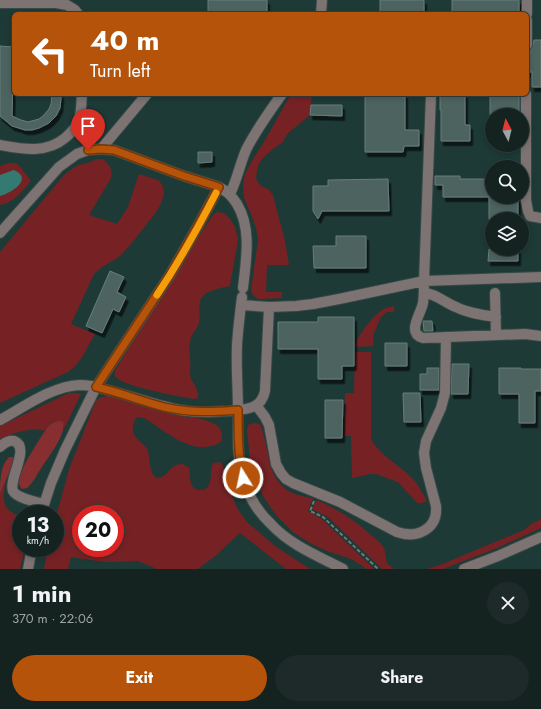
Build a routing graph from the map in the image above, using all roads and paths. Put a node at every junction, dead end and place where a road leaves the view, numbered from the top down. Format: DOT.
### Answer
graph roads {
  1 [pos="322,0"];
  2 [pos="527,0"];
  3 [pos="0,3"];
  4 [pos="76,12"];
  5 [pos="321,12"];
  6 [pos="527,12"];
  7 [pos="82,96"];
  8 [pos="145,96"];
  9 [pos="281,96"];
  10 [pos="430,96"];
  11 [pos="526,96"];
  12 [pos="0,145"];
  13 [pos="101,149"];
  14 [pos="219,187"];
  15 [pos="230,194"];
  16 [pos="541,218"];
  17 [pos="0,233"];
  18 [pos="541,277"];
  19 [pos="424,281"];
  20 [pos="424,293"];
  21 [pos="495,293"];
  22 [pos="242,297"];
  23 [pos="269,307"];
  24 [pos="496,317"];
  25 [pos="496,335"];
  26 [pos="541,336"];
  27 [pos="446,338"];
  28 [pos="96,387"];
  29 [pos="256,405"];
  30 [pos="238,410"];
  31 [pos="0,420"];
  32 [pos="0,447"];
  33 [pos="318,492"];
  34 [pos="36,505"];
  35 [pos="44,505"];
  36 [pos="541,537"];
  37 [pos="30,557"];
  38 [pos="28,569"];
  39 [pos="342,569"];
  40 [pos="378,569"];
  41 [pos="464,569"];
  1 -- 5 [label="lane"];
  2 -- 6 [label="lane"];
  3 -- 4 [label="lane"];
  7 -- 12 [label="lane"];
  8 -- 13 [label="lane"];
  9 -- 15 [label="lane"];
  10 -- 19 [label="lane"];
  11 -- 16 [label="lane"];
  13 -- 14 [label="lane"];
  13 -- 17 [label="lane"];
  14 -- 15 [label="lane"];
  14 -- 28 [label="lane"];
  15 -- 22 [label="lane"];
  18 -- 19 [label="lane"];
  19 -- 20 [label="lane"];
  19 -- 23 [label="lane"];
  20 -- 24 [label="lane"];
  20 -- 27 [label="lane"];
  21 -- 24 [label="lane"];
  22 -- 23 [label="lane"];
  22 -- 30 [label="lane"];
  23 -- 29 [label="lane"];
  24 -- 25 [label="lane"];
  25 -- 26 [label="lane"];
  25 -- 27 [label="lane"];
  27 -- 33 [label="lane"];
  28 -- 30 [label="lane"];
  28 -- 31 [label="lane"];
  28 -- 35 [label="lane"];
  29 -- 30 [label="lane"];
  29 -- 33 [label="lane"];
  30 -- 39 [label="lane"];
  32 -- 34 [label="lane"];
  33 -- 40 [label="path"];
  36 -- 41 [label="lane"];
  37 -- 38 [label="lane"];
}
